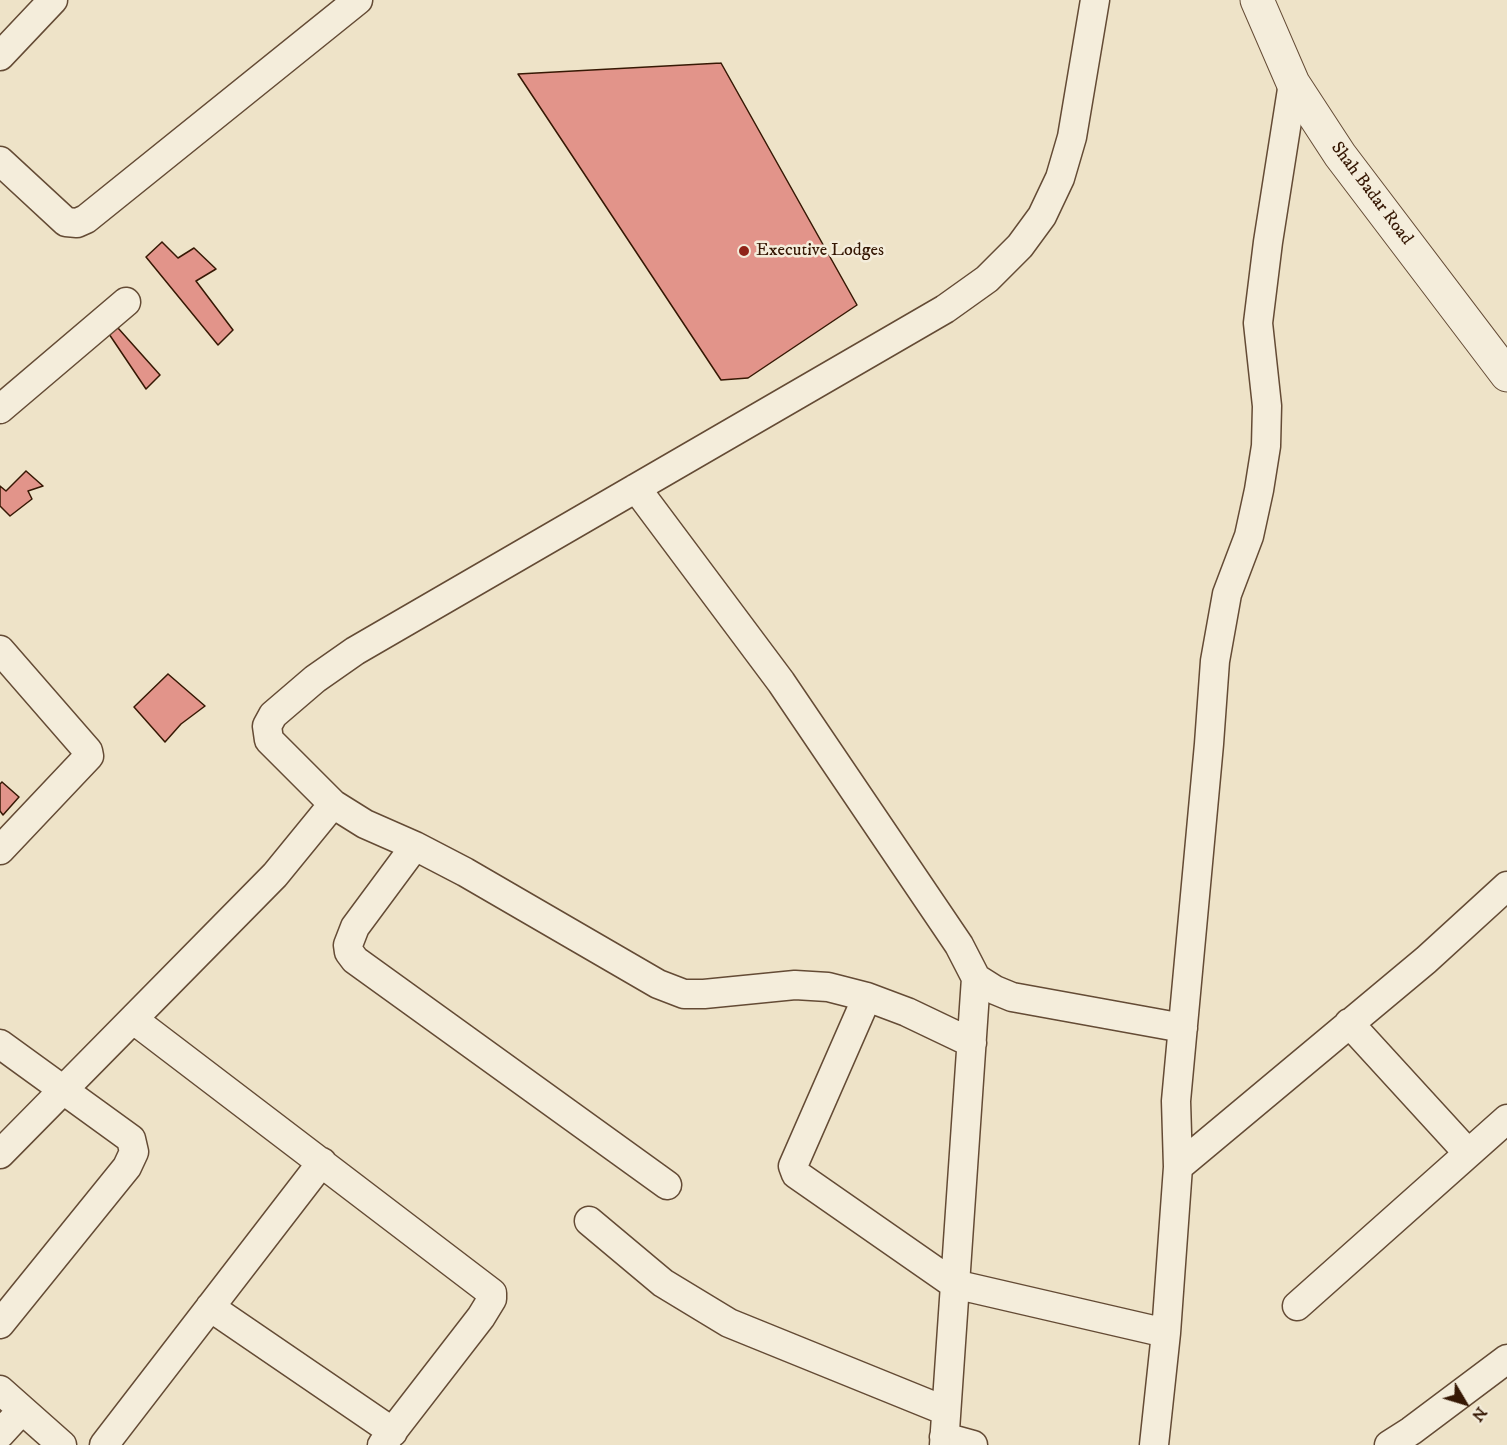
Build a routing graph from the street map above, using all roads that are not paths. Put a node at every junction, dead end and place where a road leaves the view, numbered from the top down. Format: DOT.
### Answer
graph roads {
  1 [pos="53,0"];
  2 [pos="358,0"];
  3 [pos="1095,0"];
  4 [pos="1257,0"];
  5 [pos="0,56"];
  6 [pos="1293,83"];
  7 [pos="0,161"];
  8 [pos="126,302"];
  9 [pos="1507,375"];
  10 [pos="0,409"];
  11 [pos="636,488"];
  12 [pos="0,650"];
  13 [pos="333,804"];
  14 [pos="415,846"];
  15 [pos="0,850"];
  16 [pos="1507,886"];
  17 [pos="976,978"];
  18 [pos="867,997"];
  19 [pos="134,1020"];
  20 [pos="1348,1023"];
  21 [pos="1183,1028"];
  22 [pos="972,1043"];
  23 [pos="0,1044"];
  24 [pos="64,1089"];
  25 [pos="1507,1119"];
  26 [pos="1468,1153"];
  27 [pos="0,1154"];
  28 [pos="322,1162"];
  29 [pos="1178,1167"];
  30 [pos="667,1185"];
  31 [pos="590,1221"];
  32 [pos="954,1284"];
  33 [pos="1297,1306"];
  34 [pos="210,1307"];
  35 [pos="0,1324"];
  36 [pos="1166,1333"];
  37 [pos="1507,1359"];
  38 [pos="0,1390"];
  39 [pos="22,1410"];
  40 [pos="945,1431"];
  41 [pos="0,1434"];
  42 [pos="388,1438"];
  43 [pos="62,1445"];
  44 [pos="104,1445"];
  45 [pos="973,1445"];
  46 [pos="1154,1445"];
  47 [pos="1389,1445"];
  1 -- 5 [label="street"];
  2 -- 7 [label="street"];
  3 -- 11 [label="street"];
  4 -- 6 [label="street, Shah Badar Road"];
  6 -- 9 [label="street, Shah Badar Road"];
  6 -- 21 [label="street"];
  8 -- 10 [label="street"];
  11 -- 13 [label="street"];
  11 -- 17 [label="street"];
  12 -- 15 [label="street"];
  13 -- 14 [label="street"];
  13 -- 19 [label="street"];
  14 -- 18 [label="street"];
  14 -- 30 [label="street"];
  16 -- 20 [label="street"];
  17 -- 21 [label="street"];
  17 -- 22 [label="street"];
  18 -- 22 [label="street"];
  18 -- 32 [label="street"];
  19 -- 24 [label="street"];
  19 -- 28 [label="street"];
  20 -- 26 [label="street"];
  20 -- 29 [label="street"];
  21 -- 29 [label="street"];
  22 -- 32 [label="street"];
  23 -- 24 [label="street"];
  24 -- 27 [label="street"];
  24 -- 35 [label="street"];
  25 -- 26 [label="street"];
  26 -- 33 [label="street"];
  28 -- 34 [label="street"];
  28 -- 42 [label="street"];
  29 -- 36 [label="street"];
  31 -- 40 [label="street"];
  32 -- 36 [label="street"];
  32 -- 40 [label="street"];
  34 -- 42 [label="street"];
  34 -- 44 [label="street"];
  36 -- 46 [label="street"];
  37 -- 47 [label="street"];
  38 -- 39 [label="street"];
  39 -- 41 [label="street"];
  39 -- 43 [label="street"];
  40 -- 45 [label="street"];
}
